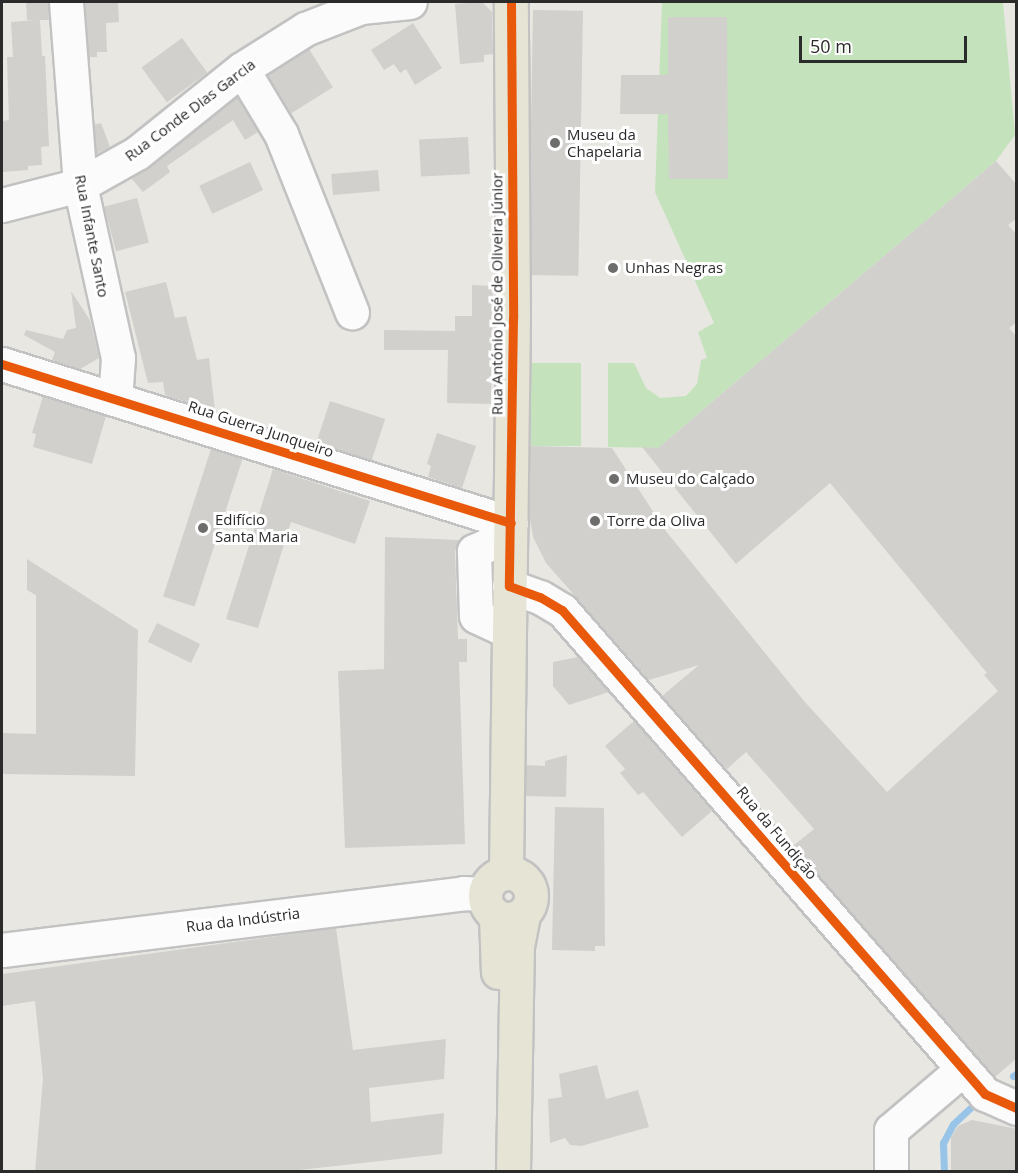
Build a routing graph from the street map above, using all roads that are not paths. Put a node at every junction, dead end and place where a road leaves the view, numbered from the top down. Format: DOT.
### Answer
graph roads {
  1 [pos="66,2"];
  2 [pos="410,2"];
  3 [pos="511,2"];
  4 [pos="358,4"];
  5 [pos="242,69"];
  6 [pos="80,185"];
  7 [pos="2,205"];
  8 [pos="352,312"];
  9 [pos="2,364"];
  10 [pos="115,397"];
  11 [pos="510,529"];
  12 [pos="509,586"];
  13 [pos="508,631"];
  14 [pos="502,899"];
  15 [pos="2,950"];
  16 [pos="963,1069"];
  17 [pos="1017,1108"];
  18 [pos="495,1172"];
  19 [pos="513,1172"];
  20 [pos="891,1172"];
  1 -- 6 [label="street, Rua Infante Santo"];
  2 -- 4 [label="street, Rua Conde Dias Garcia"];
  3 -- 11 [label="main road, Rua António José de Oliveira Júnior"];
  4 -- 5 [label="street, Rua Conde Dias Garcia"];
  5 -- 6 [label="street, Rua Conde Dias Garcia"];
  5 -- 8 [label="street"];
  6 -- 7 [label="street, Rua Conde Dias Garcia"];
  6 -- 10 [label="street, Rua Infante Santo"];
  9 -- 10 [label="street, Rua Guerra Junqueiro"];
  10 -- 11 [label="street, Rua Guerra Junqueiro"];
  11 -- 12 [label="main road, Rua António José de Oliveira Júnior"];
  11 -- 13 [label="street"];
  12 -- 13 [label="main road, Rua António José de Oliveira Júnior"];
  12 -- 16 [label="street, Rua da Fundição"];
  13 -- 14 [label="main road, Rua António José de Oliveira Júnior"];
  14 -- 15 [label="street, Rua da Indústria"];
  14 -- 18 [label="main road, Rua António José de Oliveira Júnior"];
  14 -- 19 [label="main road, Rua António José de Oliveira Júnior"];
  16 -- 17 [label="street, Rua da Fundição"];
  16 -- 20 [label="street"];
}
